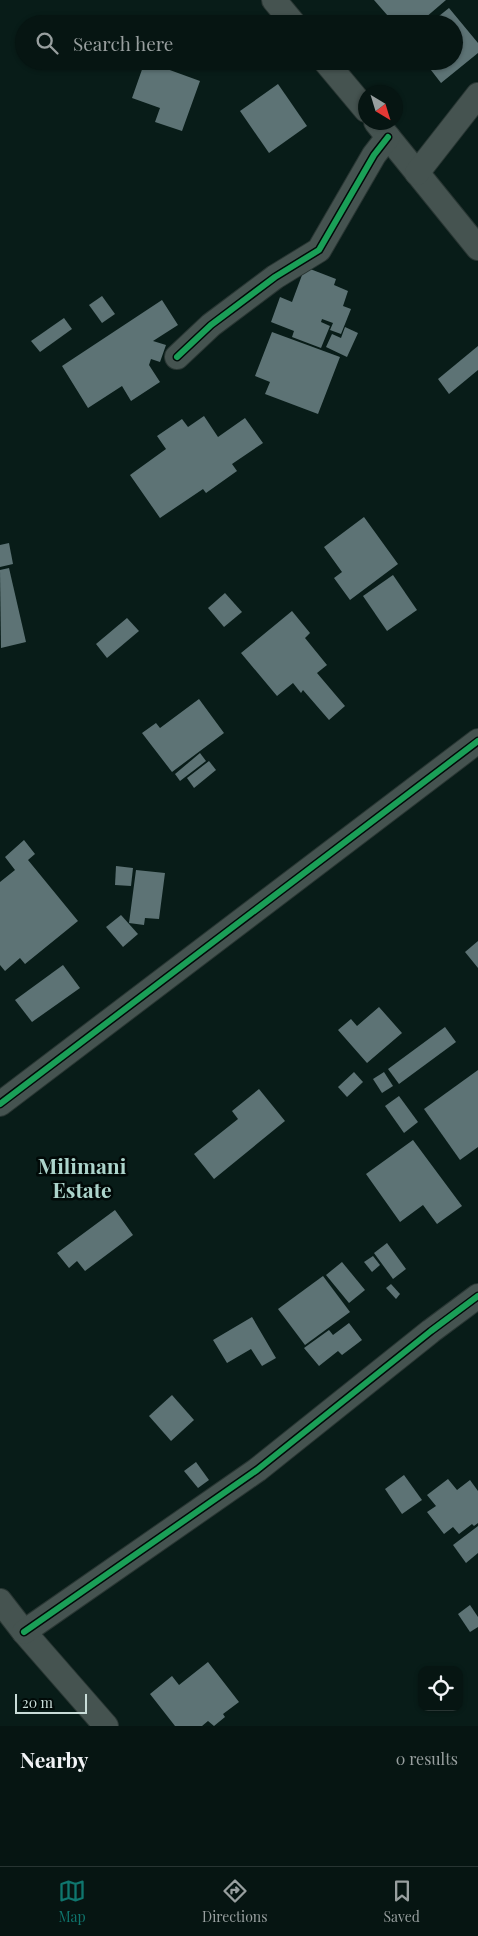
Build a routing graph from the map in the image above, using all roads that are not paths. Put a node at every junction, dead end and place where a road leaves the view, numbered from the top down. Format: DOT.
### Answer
graph roads {
  1 [pos="274,0"];
  2 [pos="286,15"];
  3 [pos="333,70"];
  4 [pos="478,95"];
  5 [pos="358,100"];
  6 [pos="382,130"];
  7 [pos="417,172"];
  8 [pos="478,248"];
  9 [pos="178,356"];
  10 [pos="478,741"];
  11 [pos="0,1104"];
  12 [pos="478,1296"];
  13 [pos="0,1601"];
  14 [pos="24,1632"];
  15 [pos="106,1726"];
  1 -- 2 [label="street"];
  3 -- 5 [label="street"];
  4 -- 7 [label="street"];
  6 -- 7 [label="street"];
  6 -- 9 [label="street"];
  7 -- 8 [label="street"];
  10 -- 11 [label="street"];
  12 -- 14 [label="street"];
  13 -- 14 [label="street"];
  14 -- 15 [label="street"];
}
